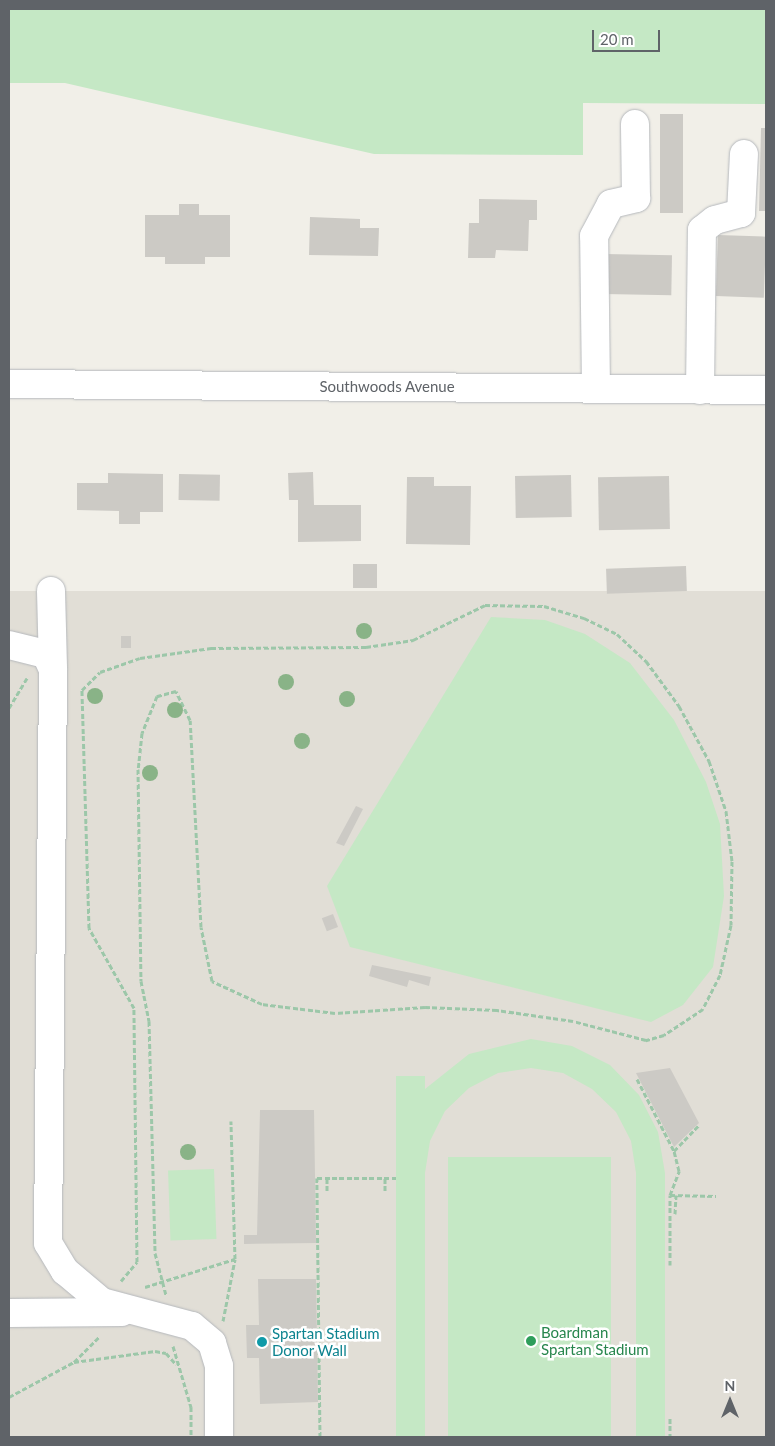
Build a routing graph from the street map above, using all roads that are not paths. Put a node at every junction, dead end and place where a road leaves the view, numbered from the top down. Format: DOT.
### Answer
graph roads {
  1 [pos="635,124"];
  2 [pos="744,154"];
  3 [pos="9,384"];
  4 [pos="596,389"];
  5 [pos="700,390"];
  6 [pos="766,390"];
  7 [pos="52,591"];
  8 [pos="9,646"];
  9 [pos="53,670"];
  10 [pos="116,1306"];
  11 [pos="9,1313"];
  12 [pos="219,1437"];
  1 -- 4 [label="street"];
  2 -- 5 [label="street"];
  3 -- 4 [label="street, Southwoods Avenue"];
  4 -- 5 [label="street, Southwoods Avenue"];
  5 -- 6 [label="street, Southwoods Avenue"];
  7 -- 9 [label="street"];
  8 -- 9 [label="street"];
  9 -- 10 [label="street"];
  10 -- 11 [label="street"];
  10 -- 12 [label="street"];
}
